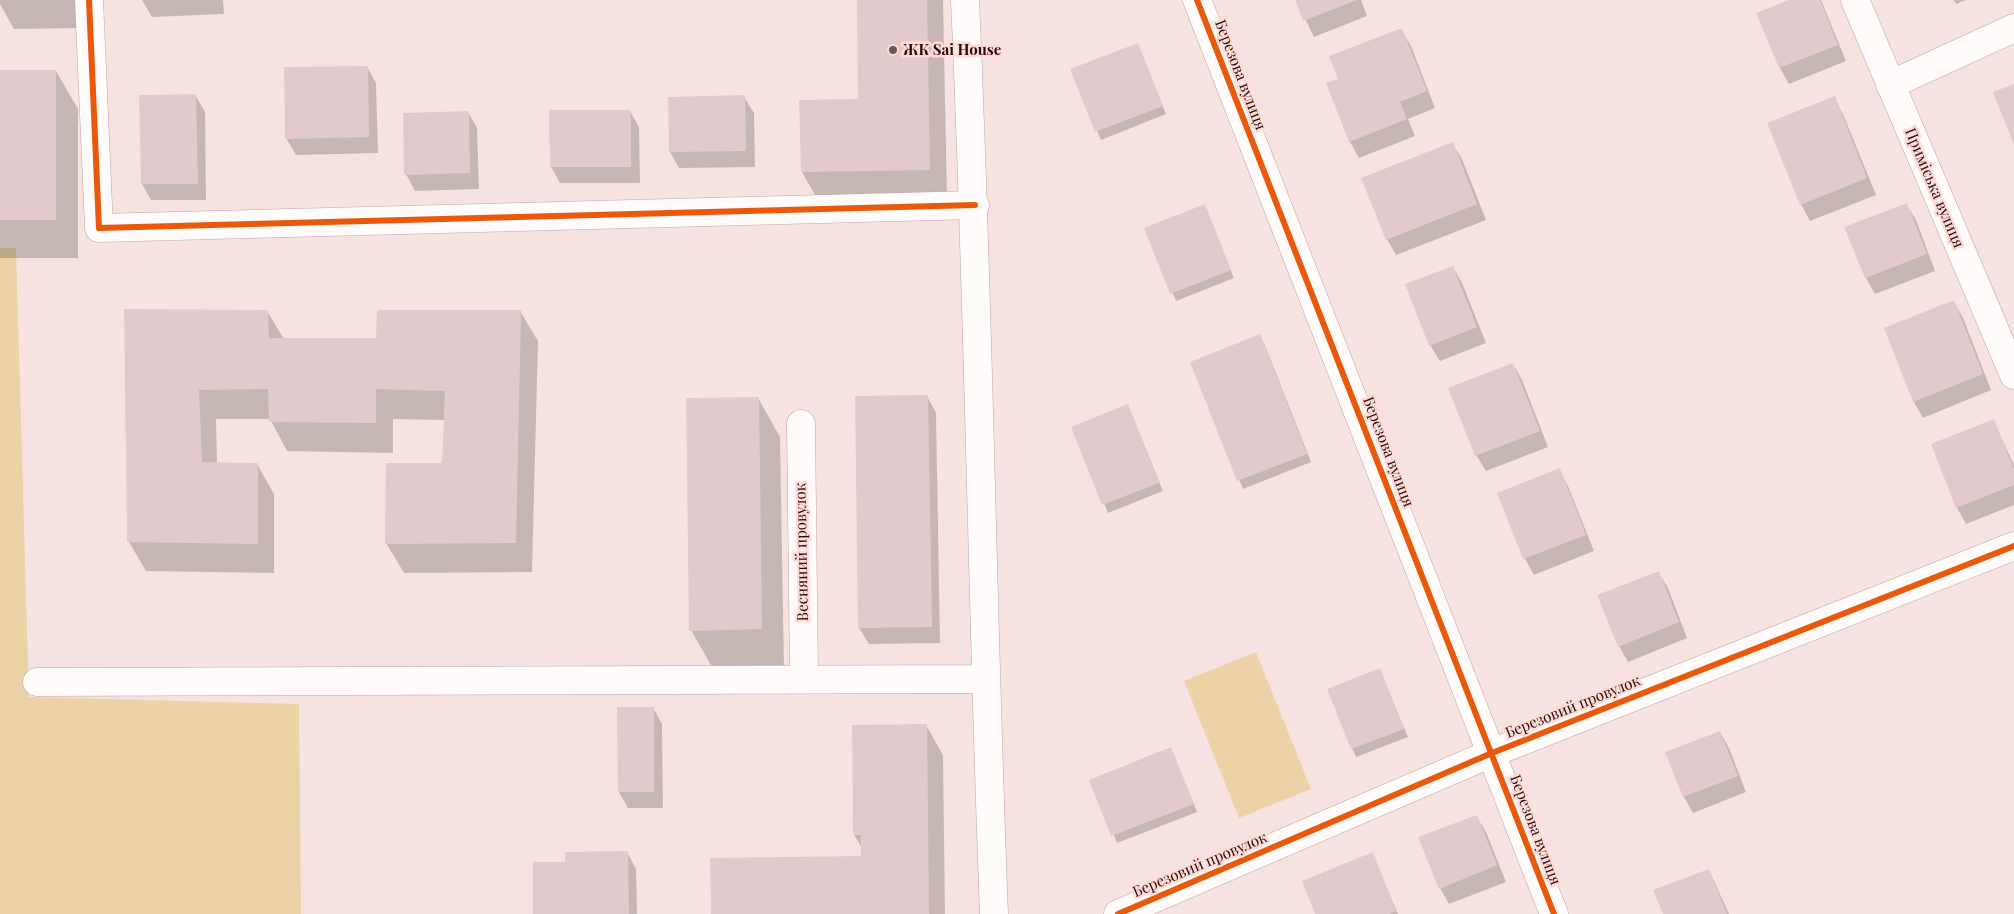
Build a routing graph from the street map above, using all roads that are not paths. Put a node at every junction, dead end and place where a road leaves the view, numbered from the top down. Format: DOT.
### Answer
graph roads {
  1 [pos="89,0"];
  2 [pos="965,0"];
  3 [pos="1198,0"];
  4 [pos="1855,0"];
  5 [pos="2014,28"];
  6 [pos="1890,85"];
  7 [pos="975,205"];
  8 [pos="2014,375"];
  9 [pos="801,424"];
  10 [pos="2014,546"];
  11 [pos="985,678"];
  12 [pos="804,679"];
  13 [pos="37,682"];
  14 [pos="1492,753"];
  15 [pos="994,914"];
  16 [pos="1118,914"];
  17 [pos="1554,914"];
  1 -- 7 [label="street"];
  2 -- 7 [label="street"];
  3 -- 14 [label="street, Березова вулиця"];
  4 -- 6 [label="street, Приміська вулиця"];
  5 -- 6 [label="street"];
  6 -- 8 [label="street, Приміська вулиця"];
  7 -- 11 [label="street"];
  9 -- 12 [label="street, Весняний провулок"];
  10 -- 14 [label="street, Березовий провулок"];
  11 -- 12 [label="street"];
  11 -- 15 [label="street"];
  12 -- 13 [label="street"];
  14 -- 16 [label="street, Березовий провулок"];
  14 -- 17 [label="street, Березова вулиця"];
}
